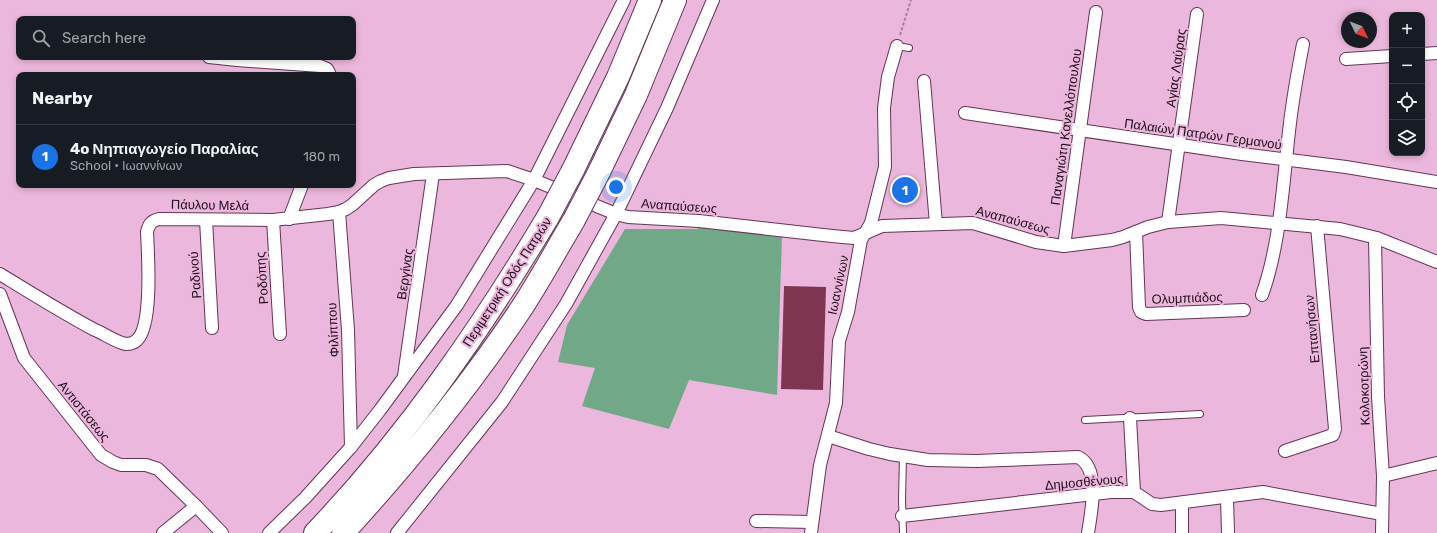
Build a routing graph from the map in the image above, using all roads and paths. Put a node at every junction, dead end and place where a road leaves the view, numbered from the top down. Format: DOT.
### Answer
graph roads {
  1 [pos="624,0"];
  2 [pos="650,0"];
  3 [pos="674,0"];
  4 [pos="713,0"];
  5 [pos="911,0"];
  6 [pos="1096,12"];
  7 [pos="1197,14"];
  8 [pos="1303,44"];
  9 [pos="903,47"];
  10 [pos="1437,53"];
  11 [pos="1425,54"];
  12 [pos="1389,56"];
  13 [pos="1346,59"];
  14 [pos="237,60"];
  15 [pos="328,72"];
  16 [pos="924,81"];
  17 [pos="965,113"];
  18 [pos="1080,129"];
  19 [pos="1180,145"];
  20 [pos="1286,160"];
  21 [pos="434,174"];
  22 [pos="534,180"];
  23 [pos="1437,182"];
  24 [pos="301,188"];
  25 [pos="339,212"];
  26 [pos="616,214"];
  27 [pos="289,219"];
  28 [pos="206,220"];
  29 [pos="272,220"];
  30 [pos="1168,222"];
  31 [pos="936,224"];
  32 [pos="1278,224"];
  33 [pos="1318,226"];
  34 [pos="1136,232"];
  35 [pos="865,233"];
  36 [pos="1375,238"];
  37 [pos="1064,246"];
  38 [pos="1437,262"];
  39 [pos="0,274"];
  40 [pos="0,294"];
  41 [pos="1262,295"];
  42 [pos="1244,310"];
  43 [pos="212,328"];
  44 [pos="280,334"];
  45 [pos="404,377"];
  46 [pos="1200,414"];
  47 [pos="1130,418"];
  48 [pos="1085,420"];
  49 [pos="828,436"];
  50 [pos="351,447"];
  51 [pos="1285,451"];
  52 [pos="903,456"];
  53 [pos="1437,463"];
  54 [pos="1383,476"];
  55 [pos="1134,492"];
  56 [pos="1093,493"];
  57 [pos="1227,498"];
  58 [pos="1182,503"];
  59 [pos="196,506"];
  60 [pos="1382,514"];
  61 [pos="902,516"];
  62 [pos="756,521"];
  63 [pos="812,528"];
  64 [pos="163,533"];
  65 [pos="222,533"];
  66 [pos="269,533"];
  67 [pos="315,533"];
  68 [pos="343,533"];
  69 [pos="396,533"];
  70 [pos="903,533"];
  71 [pos="1088,533"];
  72 [pos="1182,533"];
  73 [pos="1228,533"];
  74 [pos="1382,533"];
  1 -- 22 [label="street"];
  2 -- 67 [label="highway, Περιμετρική Οδός Πατρών, bridge"];
  3 -- 68 [label="highway, Περιμετρική Οδός Πατρών, bridge"];
  4 -- 26 [label="street"];
  5 -- 9 [label="path"];
  6 -- 18 [label="street, Παναγιώτη Κανελλόπουλου"];
  7 -- 19 [label="street, Αγίας Λαύρας"];
  8 -- 20 [label="street"];
  9 -- 35 [label="street, Ιωαννίνων"];
  10 -- 11 [label="street"];
  12 -- 13 [label="street"];
  14 -- 15 [label="street"];
  16 -- 31 [label="street"];
  17 -- 18 [label="street, Παλαιών Πατρών Γερμανού"];
  18 -- 19 [label="street, Παλαιών Πατρών Γερμανού"];
  18 -- 37 [label="street, Παναγιώτη Κανελλόπουλου"];
  19 -- 20 [label="street, Παλαιών Πατρών Γερμανού"];
  19 -- 30 [label="street, Αγίας Λαύρας"];
  20 -- 23 [label="street, Παλαιών Πατρών Γερμανού"];
  20 -- 32 [label="street"];
  21 -- 22 [label="street, Πάυλου Μελά"];
  21 -- 25 [label="street, Πάυλου Μελά"];
  21 -- 45 [label="street, Βεργίνας"];
  22 -- 26 [label="street, Αναπαύσεως"];
  22 -- 45 [label="street"];
  24 -- 27 [label="street"];
  25 -- 27 [label="street, Πάυλου Μελά"];
  25 -- 50 [label="street, Φιλίππου"];
  26 -- 35 [label="street, Αναπαύσεως"];
  26 -- 69 [label="street"];
  27 -- 29 [label="street, Πάυλου Μελά"];
  28 -- 29 [label="street, Πάυλου Μελά"];
  28 -- 39 [label="street, Πάυλου Μελά"];
  28 -- 43 [label="street, Ραδινού"];
  29 -- 44 [label="street, Ροδόπης"];
  30 -- 32 [label="street, Αναπαύσεως"];
  30 -- 34 [label="street, Αναπαύσεως"];
  31 -- 35 [label="street, Αναπαύσεως"];
  31 -- 37 [label="street, Αναπαύσεως"];
  32 -- 33 [label="street, Αναπαύσεως"];
  32 -- 41 [label="street"];
  33 -- 36 [label="street, Αναπαύσεως"];
  33 -- 51 [label="street, Επτανήσων"];
  34 -- 37 [label="street, Αναπαύσεως"];
  34 -- 42 [label="street, Ολυμπιάδος"];
  35 -- 49 [label="street, Ιωαννίνων"];
  36 -- 38 [label="street, Αναπαύσεως"];
  36 -- 54 [label="street, Κολοκοτρώνη"];
  40 -- 59 [label="street, Αντιστάσεως"];
  45 -- 50 [label="street"];
  46 -- 47 [label="lane"];
  47 -- 48 [label="lane"];
  47 -- 55 [label="street"];
  49 -- 52 [label="street"];
  49 -- 63 [label="street, Ιωαννίνων"];
  50 -- 66 [label="street"];
  52 -- 56 [label="street"];
  52 -- 61 [label="lane"];
  53 -- 54 [label="street"];
  54 -- 60 [label="street, Κολοκοτρώνη"];
  55 -- 56 [label="street, Δημοσθένους"];
  55 -- 58 [label="street, Δημοσθένους"];
  56 -- 61 [label="street, Δημοσθένους"];
  56 -- 71 [label="street"];
  57 -- 58 [label="street, Δημοσθένους"];
  57 -- 60 [label="street, Δημοσθένους"];
  57 -- 73 [label="street"];
  58 -- 72 [label="street"];
  59 -- 64 [label="street"];
  59 -- 65 [label="street, Αντιστάσεως"];
  60 -- 74 [label="street, Κολοκοτρώνη"];
  61 -- 70 [label="lane"];
  62 -- 63 [label="street"];
}
